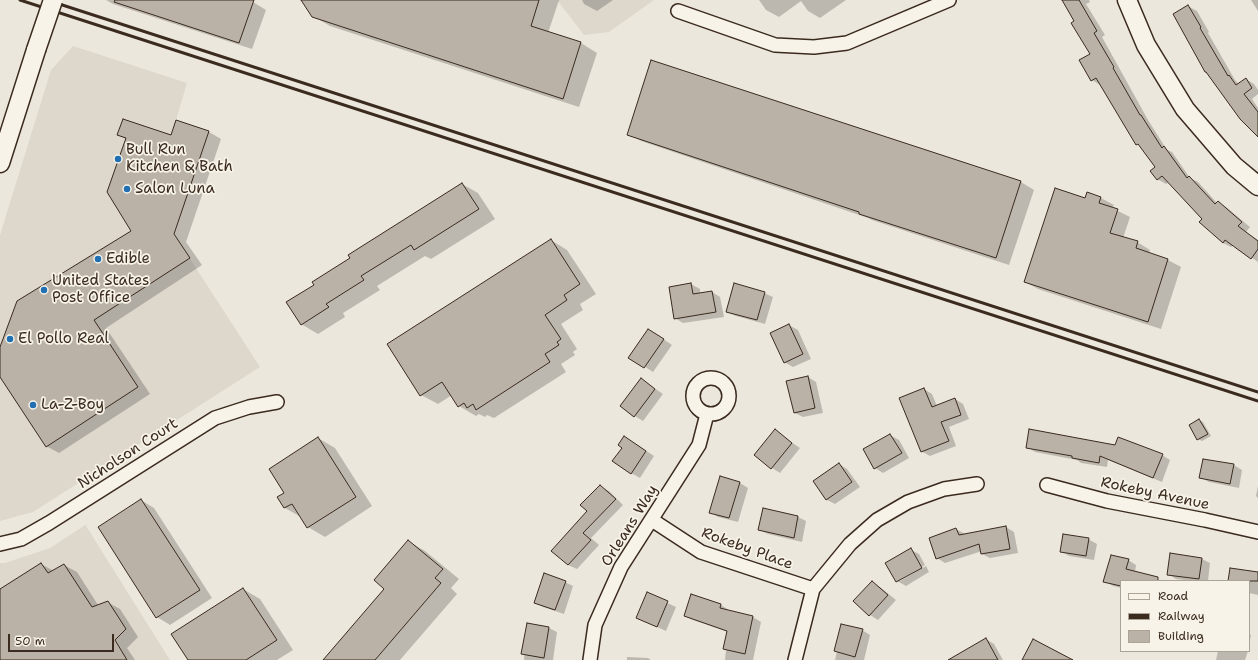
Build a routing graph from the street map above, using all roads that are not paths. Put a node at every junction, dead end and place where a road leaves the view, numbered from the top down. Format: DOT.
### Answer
graph roads {
  1 [pos="53,0"];
  2 [pos="949,0"];
  3 [pos="1127,0"];
  4 [pos="678,11"];
  5 [pos="0,164"];
  6 [pos="1258,186"];
  7 [pos="277,402"];
  8 [pos="707,414"];
  9 [pos="977,484"];
  10 [pos="1047,485"];
  11 [pos="652,520"];
  12 [pos="1258,532"];
  13 [pos="0,544"];
  14 [pos="814,589"];
  15 [pos="590,660"];
  16 [pos="795,660"];
  1 -- 5 [label="street, bridge"];
  2 -- 4 [label="street"];
  3 -- 6 [label="street"];
  7 -- 13 [label="street, Nicholson Court"];
  8 -- 11 [label="street, Orleans Way"];
  9 -- 14 [label="street"];
  10 -- 12 [label="street, Rokeby Avenue"];
  11 -- 14 [label="street, Rokeby Place"];
  11 -- 15 [label="street, Orleans Way"];
  14 -- 16 [label="street"];
}
